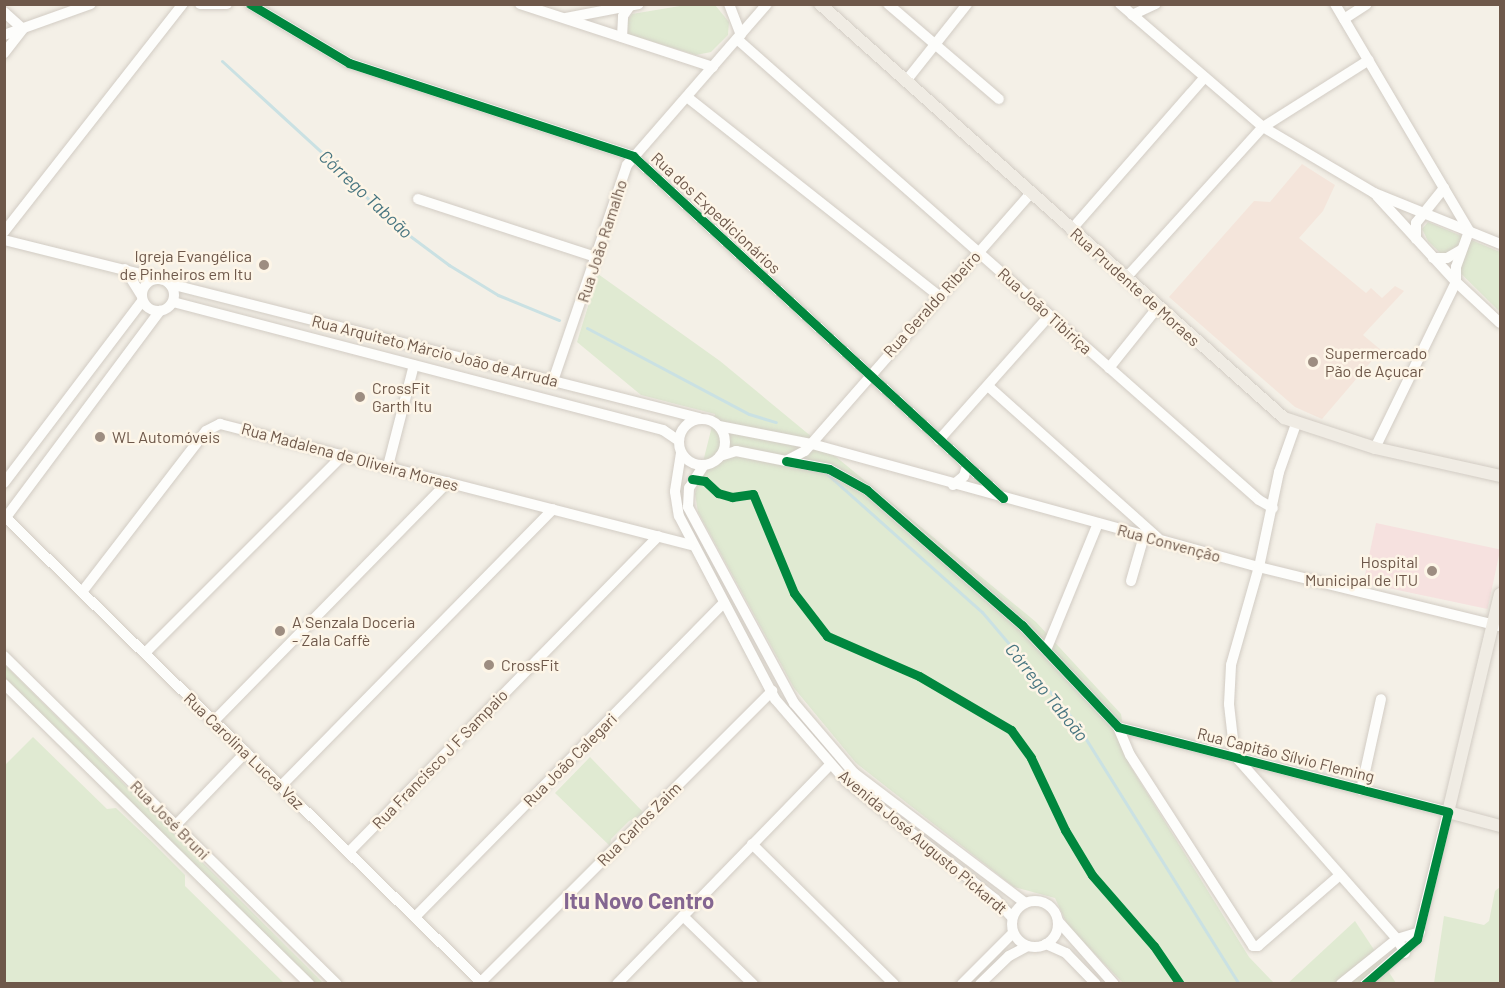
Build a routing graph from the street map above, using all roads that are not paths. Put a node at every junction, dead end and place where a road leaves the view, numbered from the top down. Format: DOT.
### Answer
graph roads {
  1 [pos="91,4"];
  2 [pos="183,4"];
  3 [pos="200,4"];
  4 [pos="227,4"];
  5 [pos="250,4"];
  6 [pos="520,4"];
  7 [pos="729,4"];
  8 [pos="768,4"];
  9 [pos="820,4"];
  10 [pos="888,4"];
  11 [pos="967,4"];
  12 [pos="1120,4"];
  13 [pos="1156,4"];
  14 [pos="1335,4"];
  15 [pos="1367,4"];
  16 [pos="635,5"];
  17 [pos="4,12"];
  18 [pos="1132,15"];
  19 [pos="562,18"];
  20 [pos="1344,19"];
  21 [pos="23,28"];
  22 [pos="4,35"];
  23 [pos="622,37"];
  24 [pos="739,37"];
  25 [pos="935,45"];
  26 [pos="4,53"];
  27 [pos="1369,60"];
  28 [pos="713,67"];
  29 [pos="1205,77"];
  30 [pos="906,81"];
  31 [pos="687,97"];
  32 [pos="999,99"];
  33 [pos="1263,127"];
  34 [pos="633,156"];
  35 [pos="1444,188"];
  36 [pos="1031,193"];
  37 [pos="1374,193"];
  38 [pos="418,199"];
  39 [pos="1423,213"];
  40 [pos="1071,230"];
  41 [pos="1469,231"];
  42 [pos="4,232"];
  43 [pos="1416,239"];
  44 [pos="4,240"];
  45 [pos="1500,244"];
  46 [pos="1461,250"];
  47 [pos="979,252"];
  48 [pos="596,257"];
  49 [pos="1433,258"];
  50 [pos="125,269"];
  51 [pos="1125,279"];
  52 [pos="165,281"];
  53 [pos="1456,282"];
  54 [pos="939,296"];
  55 [pos="142,298"];
  56 [pos="173,302"];
  57 [pos="1158,307"];
  58 [pos="160,312"];
  59 [pos="1049,316"];
  60 [pos="1500,323"];
  61 [pos="414,365"];
  62 [pos="1109,368"];
  63 [pos="868,376"];
  64 [pos="554,381"];
  65 [pos="988,386"];
  66 [pos="699,418"];
  67 [pos="1296,424"];
  68 [pos="719,426"];
  69 [pos="678,440"];
  70 [pos="814,440"];
  71 [pos="939,440"];
  72 [pos="1375,448"];
  73 [pos="681,453"];
  74 [pos="343,455"];
  75 [pos="720,456"];
  76 [pos="786,461"];
  77 [pos="704,465"];
  78 [pos="388,466"];
  79 [pos="967,466"];
  80 [pos="1500,476"];
  81 [pos="448,482"];
  82 [pos="4,483"];
  83 [pos="953,485"];
  84 [pos="1003,498"];
  85 [pos="1273,508"];
  86 [pos="553,509"];
  87 [pos="5,519"];
  88 [pos="1098,524"];
  89 [pos="658,536"];
  90 [pos="1144,536"];
  91 [pos="1160,540"];
  92 [pos="693,545"];
  93 [pos="1259,567"];
  94 [pos="1131,581"];
  95 [pos="82,592"];
  96 [pos="1500,594"];
  97 [pos="724,603"];
  98 [pos="1497,625"];
  99 [pos="1046,650"];
  100 [pos="145,654"];
  101 [pos="4,656"];
  102 [pos="4,684"];
  103 [pos="771,691"];
  104 [pos="1381,699"];
  105 [pos="214,721"];
  106 [pos="1118,727"];
  107 [pos="246,752"];
  108 [pos="1235,757"];
  109 [pos="830,765"];
  110 [pos="281,786"];
  111 [pos="1360,790"];
  112 [pos="1448,812"];
  113 [pos="176,825"];
  114 [pos="1500,826"];
  115 [pos="752,844"];
  116 [pos="349,852"];
  117 [pos="1340,875"];
  118 [pos="1025,903"];
  119 [pos="683,916"];
  120 [pos="415,917"];
  121 [pos="1012,917"];
  122 [pos="1058,921"];
  123 [pos="1420,932"];
  124 [pos="1013,933"];
  125 [pos="1397,939"];
  126 [pos="1046,944"];
  127 [pos="1028,946"];
  128 [pos="1405,953"];
  129 [pos="482,983"];
  130 [pos="617,983"];
  131 [pos="309,984"];
  132 [pos="336,984"];
  133 [pos="753,984"];
  134 [pos="894,984"];
  135 [pos="962,984"];
  136 [pos="980,984"];
  137 [pos="1096,984"];
  138 [pos="1113,984"];
  139 [pos="1341,984"];
  140 [pos="1365,984"];
  1 -- 21 [label="street"];
  2 -- 42 [label="street"];
  3 -- 4 [label="street"];
  5 -- 34 [label="street, Rua dos Expedicionários"];
  6 -- 19 [label="street"];
  7 -- 24 [label="street"];
  8 -- 24 [label="street, Rua João Ramalho"];
  9 -- 30 [label="main road, Rua Prudente de Moraes"];
  10 -- 25 [label="street"];
  11 -- 25 [label="street"];
  12 -- 18 [label="street"];
  13 -- 18 [label="street"];
  14 -- 20 [label="street"];
  15 -- 20 [label="street"];
  16 -- 19 [label="street"];
  16 -- 23 [label="street"];
  17 -- 21 [label="street"];
  18 -- 29 [label="street"];
  19 -- 23 [label="street"];
  20 -- 27 [label="street"];
  21 -- 22 [label="street"];
  21 -- 26 [label="street"];
  23 -- 28 [label="street"];
  24 -- 28 [label="street, Rua João Ramalho"];
  24 -- 47 [label="street, Rua João Tibiriça"];
  25 -- 30 [label="street"];
  25 -- 32 [label="street"];
  27 -- 33 [label="street"];
  27 -- 35 [label="street"];
  28 -- 31 [label="street, Rua João Ramalho"];
  29 -- 33 [label="street"];
  29 -- 40 [label="street"];
  30 -- 36 [label="main road, Rua Prudente de Moraes"];
  31 -- 34 [label="street, Rua João Ramalho"];
  31 -- 54 [label="street"];
  33 -- 37 [label="street"];
  33 -- 51 [label="street"];
  34 -- 48 [label="street, Rua João Ramalho"];
  34 -- 63 [label="street, Rua dos Expedicionários"];
  35 -- 39 [label="street"];
  35 -- 41 [label="street"];
  36 -- 40 [label="main road, Rua Prudente de Moraes"];
  36 -- 47 [label="street, Rua Geraldo Ribeiro"];
  37 -- 39 [label="street"];
  37 -- 43 [label="street"];
  38 -- 48 [label="street"];
  39 -- 41 [label="street"];
  39 -- 43 [label="street"];
  40 -- 51 [label="main road, Rua Prudente de Moraes"];
  41 -- 45 [label="street"];
  41 -- 46 [label="street"];
  43 -- 49 [label="street"];
  44 -- 50 [label="street, Rua Arquiteto Márcio João de Arruda"];
  46 -- 49 [label="street"];
  46 -- 53 [label="street"];
  47 -- 54 [label="street, Rua Geraldo Ribeiro"];
  47 -- 59 [label="street, Rua João Tibiriça"];
  48 -- 64 [label="street, Rua João Ramalho"];
  49 -- 53 [label="street"];
  50 -- 52 [label="street, Rua Arquiteto Márcio João de Arruda"];
  50 -- 55 [label="street"];
  51 -- 57 [label="main road, Rua Prudente de Moraes"];
  52 -- 55 [label="street"];
  52 -- 56 [label="street"];
  52 -- 64 [label="street, Rua Arquiteto Márcio João de Arruda"];
  53 -- 60 [label="street"];
  53 -- 72 [label="street"];
  54 -- 63 [label="street, Rua Geraldo Ribeiro"];
  55 -- 58 [label="street"];
  55 -- 82 [label="street"];
  56 -- 58 [label="street"];
  56 -- 61 [label="street, Rua Arquiteto Márcio João de Arruda"];
  57 -- 62 [label="street"];
  57 -- 67 [label="main road, Rua Prudente de Moraes"];
  58 -- 87 [label="street"];
  59 -- 62 [label="street, Rua João Tibiriça"];
  59 -- 65 [label="street"];
  61 -- 69 [label="street, Rua Arquiteto Márcio João de Arruda"];
  61 -- 78 [label="street"];
  62 -- 85 [label="street, Rua João Tibiriça"];
  63 -- 70 [label="street, Rua Geraldo Ribeiro"];
  63 -- 71 [label="street, Rua dos Expedicionários"];
  64 -- 66 [label="street, Rua Arquiteto Márcio João de Arruda"];
  65 -- 71 [label="street"];
  65 -- 91 [label="street"];
  66 -- 68 [label="street"];
  66 -- 69 [label="street"];
  67 -- 72 [label="main road, Rua Prudente de Moraes"];
  67 -- 85 [label="street"];
  68 -- 70 [label="street"];
  68 -- 75 [label="street"];
  69 -- 73 [label="street"];
  70 -- 76 [label="street"];
  70 -- 83 [label="street, Rua Convenção"];
  71 -- 79 [label="street, Rua dos Expedicionários"];
  72 -- 80 [label="main road, Rua Prudente de Moraes"];
  73 -- 77 [label="street"];
  73 -- 92 [label="street, Avenida José Augusto Pickardt"];
  74 -- 78 [label="street, Rua Madalena de Oliveira Moraes"];
  74 -- 95 [label="street, Rua Madalena de Oliveira Moraes"];
  74 -- 100 [label="street"];
  75 -- 76 [label="street"];
  75 -- 77 [label="street"];
  76 -- 99 [label="street"];
  77 -- 118 [label="street, Avenida José Augusto Pickardt"];
  78 -- 81 [label="street, Rua Madalena de Oliveira Moraes"];
  79 -- 83 [label="street"];
  79 -- 84 [label="street, Rua dos Expedicionários"];
  81 -- 86 [label="street, Rua Madalena de Oliveira Moraes"];
  81 -- 105 [label="street"];
  83 -- 84 [label="street, Rua Convenção"];
  84 -- 88 [label="street, Rua Convenção"];
  85 -- 93 [label="street"];
  86 -- 89 [label="street, Rua Madalena de Oliveira Moraes"];
  86 -- 110 [label="street"];
  87 -- 95 [label="street, Rua Carolina Lucca Vaz"];
  88 -- 90 [label="street, Rua Convenção"];
  88 -- 99 [label="street"];
  89 -- 92 [label="street, Rua Madalena de Oliveira Moraes"];
  89 -- 116 [label="street, Rua Francisco J F Sampaio"];
  90 -- 91 [label="street, Rua Convenção"];
  90 -- 94 [label="street"];
  91 -- 93 [label="street, Rua Convenção"];
  92 -- 97 [label="street, Avenida José Augusto Pickardt"];
  93 -- 98 [label="street, Rua Convenção"];
  93 -- 108 [label="street"];
  95 -- 100 [label="street, Rua Carolina Lucca Vaz"];
  96 -- 98 [label="main road"];
  97 -- 103 [label="street, Avenida José Augusto Pickardt"];
  97 -- 120 [label="street, Rua João Calegari"];
  98 -- 112 [label="main road"];
  99 -- 106 [label="street"];
  100 -- 105 [label="street, Rua Carolina Lucca Vaz"];
  101 -- 113 [label="street, Rua José Bruni"];
  102 -- 131 [label="street, Rua José Bruni"];
  103 -- 109 [label="street, Avenida José Augusto Pickardt"];
  103 -- 129 [label="street, Rua Carlos Zaim"];
  104 -- 111 [label="street"];
  105 -- 107 [label="street, Rua Carolina Lucca Vaz"];
  106 -- 108 [label="street, Rua Capitão Sílvio Fleming"];
  106 -- 117 [label="street"];
  107 -- 110 [label="street, Rua Carolina Lucca Vaz"];
  107 -- 113 [label="street"];
  108 -- 111 [label="street, Rua Capitão Sílvio Fleming"];
  108 -- 117 [label="street"];
  109 -- 115 [label="street"];
  109 -- 121 [label="street, Avenida José Augusto Pickardt"];
  110 -- 116 [label="street, Rua Carolina Lucca Vaz"];
  111 -- 112 [label="street, Rua Capitão Sílvio Fleming"];
  112 -- 114 [label="main road, Rua Capitão Sílvio Fleming"];
  112 -- 123 [label="street"];
  113 -- 132 [label="street, Rua José Bruni"];
  115 -- 119 [label="street"];
  115 -- 134 [label="street"];
  116 -- 120 [label="street, Rua Carolina Lucca Vaz"];
  117 -- 125 [label="street"];
  118 -- 121 [label="street"];
  118 -- 122 [label="street"];
  119 -- 130 [label="street"];
  119 -- 133 [label="street"];
  120 -- 129 [label="street, Rua Carolina Lucca Vaz"];
  121 -- 124 [label="street"];
  122 -- 126 [label="street"];
  122 -- 138 [label="street"];
  123 -- 125 [label="street"];
  123 -- 128 [label="street"];
  124 -- 127 [label="street"];
  124 -- 135 [label="street"];
  125 -- 128 [label="street"];
  125 -- 139 [label="street"];
  126 -- 127 [label="street"];
  126 -- 137 [label="street"];
  127 -- 136 [label="street"];
  128 -- 140 [label="street"];
}
